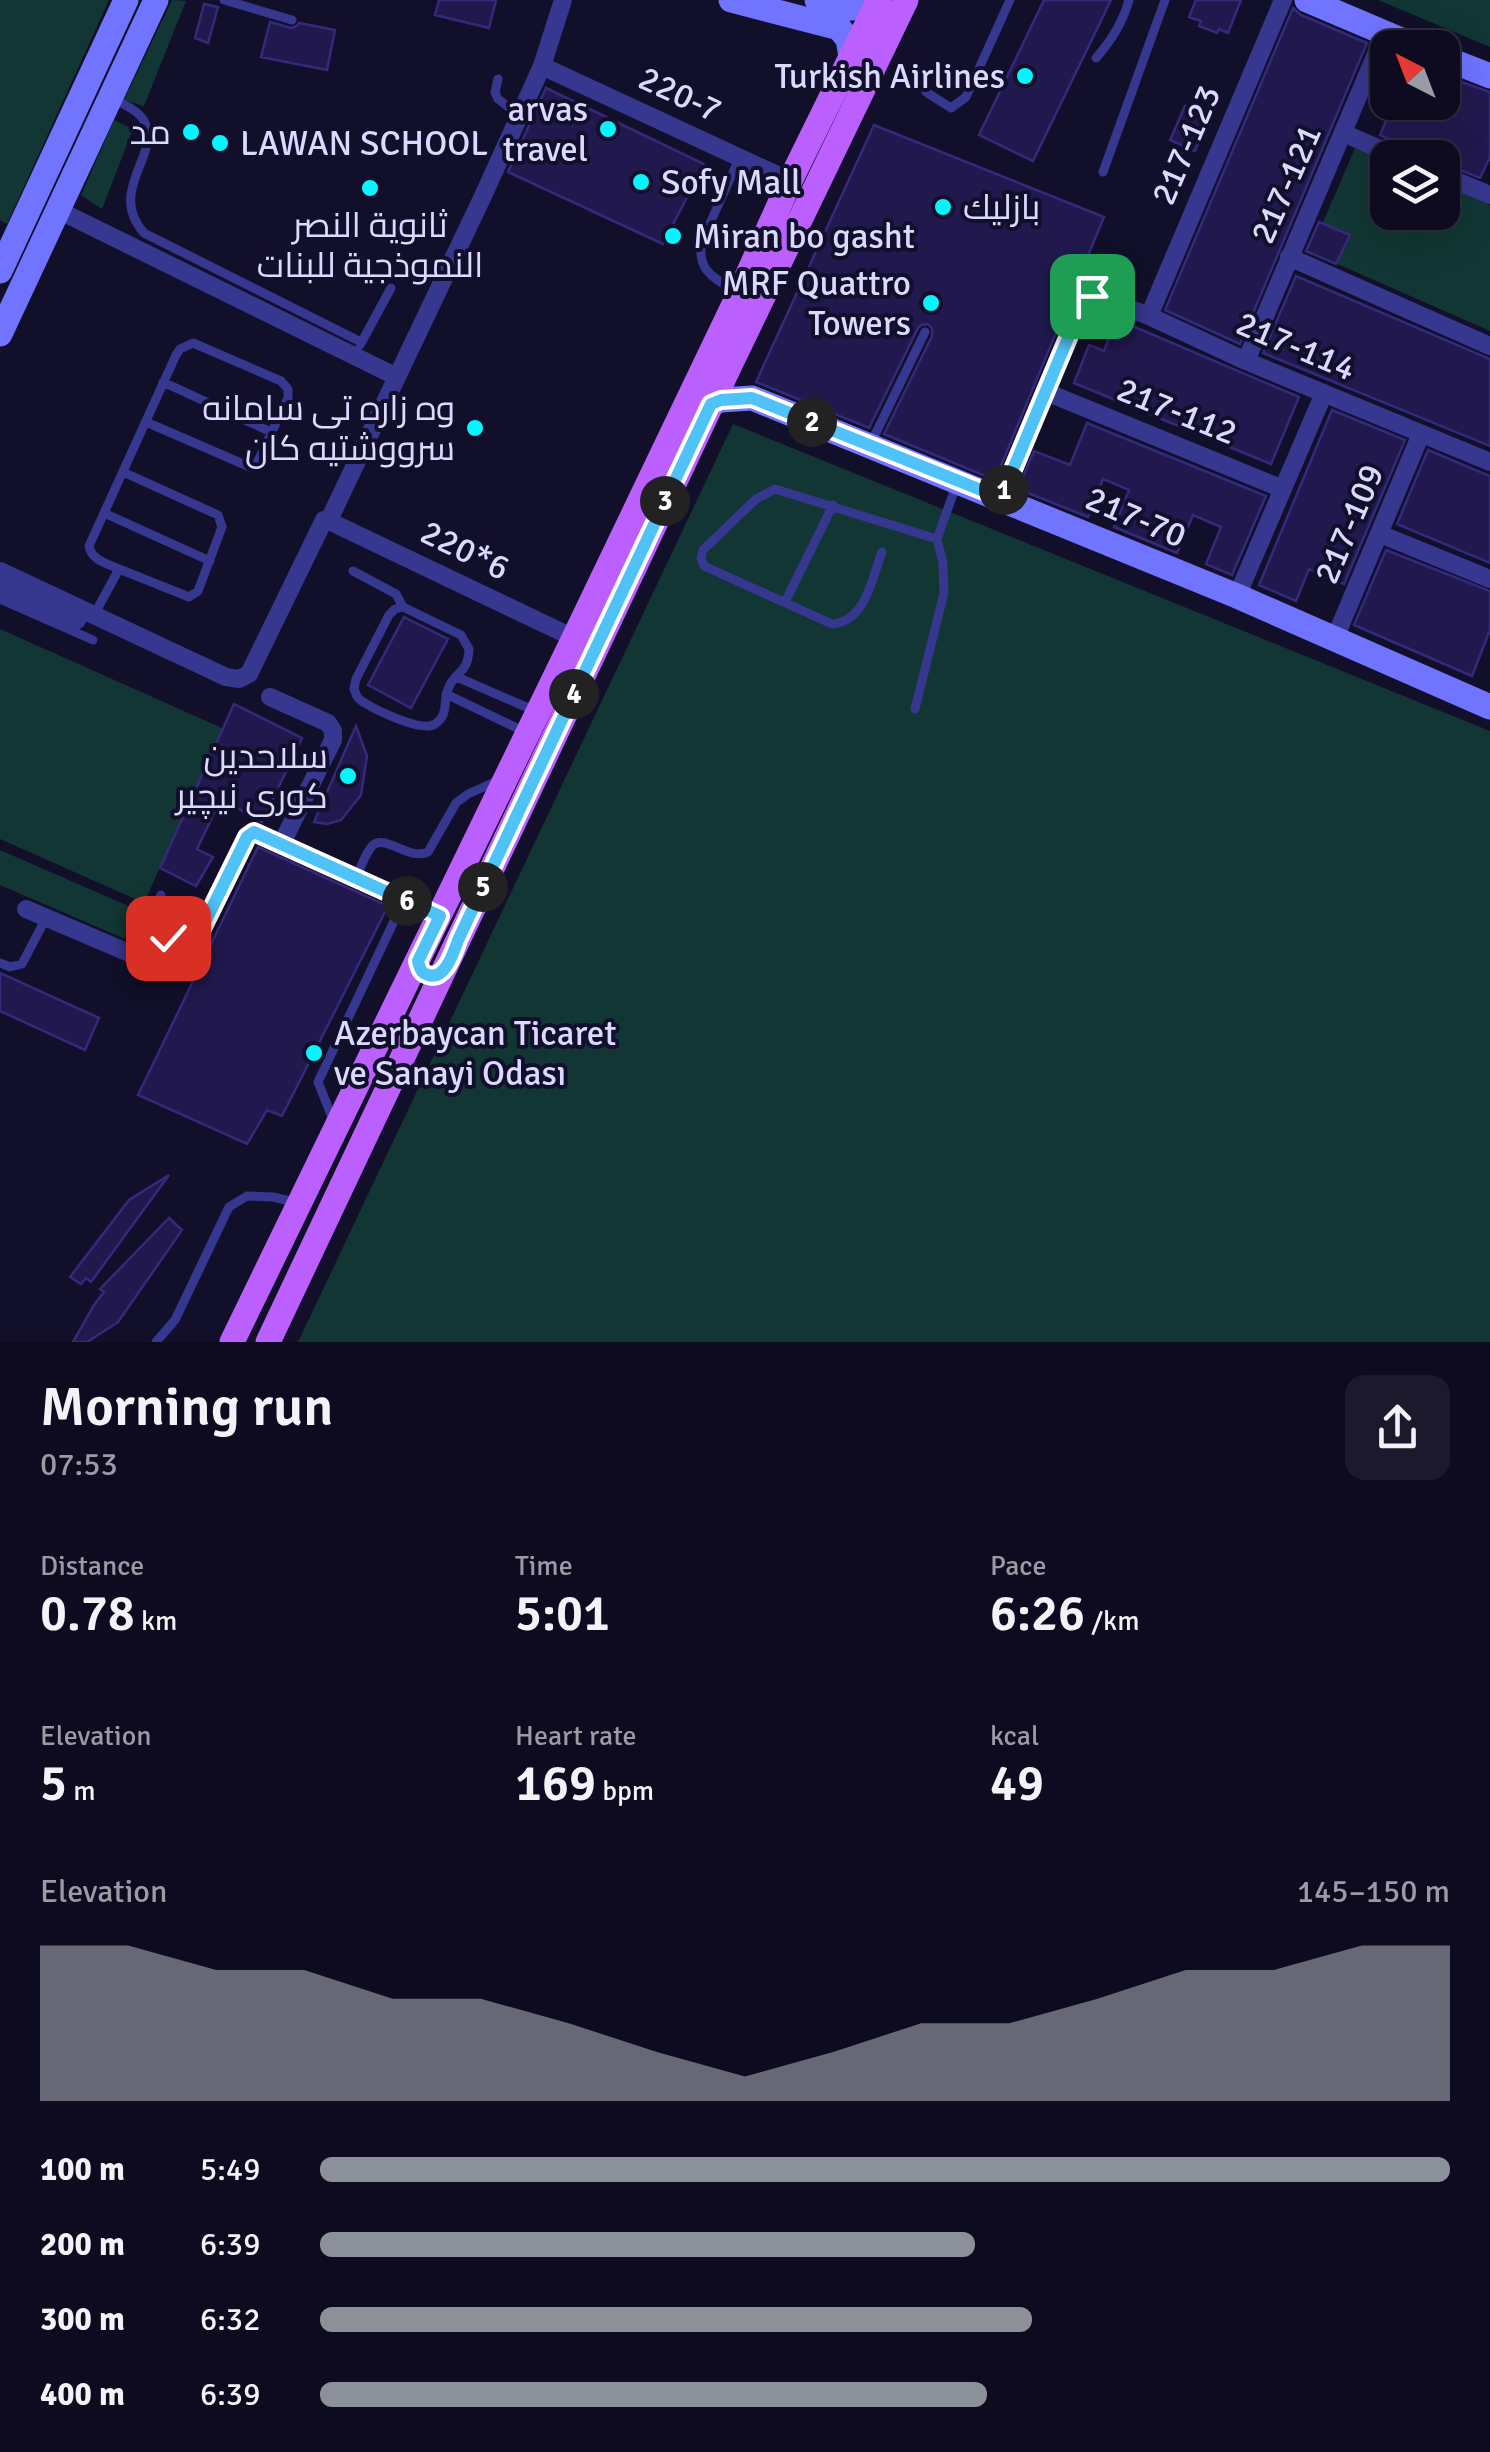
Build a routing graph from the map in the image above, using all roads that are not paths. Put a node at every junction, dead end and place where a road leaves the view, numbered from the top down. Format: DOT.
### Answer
graph roads {
  1 [pos="126,0"];
  2 [pos="156,0"];
  3 [pos="224,0"];
  4 [pos="563,0"];
  5 [pos="731,0"];
  6 [pos="876,0"];
  7 [pos="906,0"];
  8 [pos="1010,0"];
  9 [pos="1129,0"];
  10 [pos="1165,0"];
  11 [pos="1283,0"];
  12 [pos="1307,0"];
  13 [pos="828,6"];
  14 [pos="292,20"];
  15 [pos="1378,30"];
  16 [pos="851,57"];
  17 [pos="1096,58"];
  18 [pos="1460,64"];
  19 [pos="542,66"];
  20 [pos="1370,70"];
  21 [pos="1490,76"];
  22 [pos="498,79"];
  23 [pos="926,92"];
  24 [pos="111,98"];
  25 [pos="519,114"];
  26 [pos="1344,134"];
  27 [pos="1370,145"];
  28 [pos="740,158"];
  29 [pos="1103,172"];
  30 [pos="790,181"];
  31 [pos="1460,182"];
  32 [pos="1490,195"];
  33 [pos="58,210"];
  34 [pos="1289,257"];
  35 [pos="1,266"];
  36 [pos="391,288"];
  37 [pos="739,294"];
  38 [pos="1149,316"];
  39 [pos="926,332"];
  40 [pos="0,334"];
  41 [pos="1490,346"];
  42 [pos="357,349"];
  43 [pos="732,361"];
  44 [pos="1246,361"];
  45 [pos="397,377"];
  46 [pos="163,382"];
  47 [pos="1046,392"];
  48 [pos="1324,392"];
  49 [pos="752,398"];
  50 [pos="711,404"];
  51 [pos="146,422"];
  52 [pos="272,432"];
  53 [pos="1422,434"];
  54 [pos="870,446"];
  55 [pos="1490,462"];
  56 [pos="123,472"];
  57 [pos="958,481"];
  58 [pos="1283,489"];
  59 [pos="1001,498"];
  60 [pos="832,505"];
  61 [pos="104,512"];
  62 [pos="329,521"];
  63 [pos="1380,534"];
  64 [pos="937,538"];
  65 [pos="882,552"];
  66 [pos="210,560"];
  67 [pos="119,568"];
  68 [pos="0,571"];
  69 [pos="353,571"];
  70 [pos="1490,579"];
  71 [pos="0,586"];
  72 [pos="1237,596"];
  73 [pos="0,599"];
  74 [pos="785,602"];
  75 [pos="402,607"];
  76 [pos="94,614"];
  77 [pos="574,638"];
  78 [pos="1335,638"];
  79 [pos="92,640"];
  80 [pos="457,677"];
  81 [pos="446,694"];
  82 [pos="270,698"];
  83 [pos="540,706"];
  84 [pos="1490,707"];
  85 [pos="914,710"];
  86 [pos="526,733"];
  87 [pos="507,772"];
  88 [pos="282,843"];
  89 [pos="356,877"];
  90 [pos="161,895"];
  91 [pos="404,900"];
  92 [pos="26,909"];
  93 [pos="440,916"];
  94 [pos="46,918"];
  95 [pos="420,956"];
  96 [pos="0,963"];
  97 [pos="156,965"];
  98 [pos="446,966"];
  99 [pos="332,1117"];
  100 [pos="299,1203"];
  101 [pos="156,1342"];
  102 [pos="232,1342"];
  103 [pos="268,1342"];
  1 -- 35 [label="street"];
  2 -- 24 [label="street"];
  3 -- 14 [label="lane"];
  4 -- 19 [label="street"];
  5 -- 13 [label="street"];
  6 -- 13 [label="street"];
  6 -- 16 [label="main road"];
  7 -- 43 [label="main road"];
  8 -- 23 [label="lane"];
  9 -- 17 [label="lane"];
  10 -- 29 [label="lane"];
  11 -- 38 [label="street, 217-123"];
  12 -- 15 [label="street"];
  13 -- 16 [label="street"];
  16 -- 30 [label="main road"];
  18 -- 21 [label="street"];
  19 -- 25 [label="street"];
  19 -- 28 [label="street, 220-7"];
  20 -- 26 [label="street, 217-121"];
  22 -- 25 [label="lane"];
  24 -- 33 [label="street"];
  24 -- 42 [label="lane"];
  25 -- 45 [label="street"];
  26 -- 27 [label="street"];
  26 -- 34 [label="street, 217-121"];
  28 -- 30 [label="street, 220-7"];
  28 -- 37 [label="lane"];
  30 -- 37 [label="main road"];
  31 -- 32 [label="street"];
  33 -- 40 [label="street"];
  33 -- 42 [label="street"];
  34 -- 41 [label="street"];
  34 -- 44 [label="street, 217-121"];
  36 -- 42 [label="lane"];
  37 -- 77 [label="main road"];
  38 -- 44 [label="street, 217-114"];
  38 -- 47 [label="street, 217-114"];
  39 -- 54 [label="lane"];
  42 -- 45 [label="street"];
  43 -- 49 [label="street"];
  43 -- 50 [label="main road"];
  44 -- 48 [label="street, 217-114"];
  45 -- 62 [label="street"];
  46 -- 51 [label="lane"];
  46 -- 52 [label="lane"];
  46 -- 52 [label="lane"];
  47 -- 58 [label="street, 217-112"];
  47 -- 59 [label="street"];
  48 -- 53 [label="street, 217-114"];
  48 -- 58 [label="street"];
  49 -- 50 [label="street"];
  49 -- 54 [label="street, 217-70"];
  50 -- 98 [label="main road"];
  51 -- 52 [label="lane"];
  51 -- 56 [label="lane"];
  53 -- 55 [label="street, 217-114"];
  53 -- 63 [label="street, 217-109"];
  54 -- 57 [label="street, 217-70"];
  56 -- 61 [label="lane"];
  56 -- 66 [label="lane"];
  57 -- 59 [label="street, 217-70"];
  57 -- 64 [label="lane"];
  58 -- 72 [label="street"];
  59 -- 72 [label="street, 217-70"];
  60 -- 64 [label="lane"];
  60 -- 74 [label="lane"];
  60 -- 74 [label="lane"];
  61 -- 66 [label="lane"];
  61 -- 67 [label="lane"];
  62 -- 71 [label="street"];
  62 -- 76 [label="street"];
  62 -- 77 [label="street, 220*6"];
  63 -- 70 [label="street"];
  63 -- 78 [label="street, 217-109"];
  64 -- 85 [label="lane"];
  65 -- 74 [label="lane"];
  66 -- 67 [label="lane"];
  67 -- 76 [label="lane"];
  68 -- 76 [label="street"];
  69 -- 75 [label="lane"];
  72 -- 78 [label="street, 217-70"];
  73 -- 79 [label="lane"];
  75 -- 80 [label="lane"];
  75 -- 81 [label="lane"];
  77 -- 83 [label="main road"];
  78 -- 84 [label="street, 217-70"];
  80 -- 81 [label="lane"];
  80 -- 83 [label="lane"];
  81 -- 86 [label="lane"];
  82 -- 88 [label="street"];
  83 -- 86 [label="main road"];
  86 -- 87 [label="main road"];
  87 -- 89 [label="lane"];
  87 -- 93 [label="main road"];
  88 -- 89 [label="street"];
  88 -- 97 [label="street"];
  89 -- 91 [label="street"];
  90 -- 97 [label="lane"];
  91 -- 93 [label="street"];
  91 -- 99 [label="lane"];
  92 -- 94 [label="street"];
  93 -- 95 [label="main road"];
  94 -- 96 [label="lane"];
  94 -- 97 [label="street"];
  95 -- 98 [label="main road"];
  95 -- 100 [label="main road"];
  98 -- 103 [label="main road"];
  100 -- 101 [label="lane"];
  100 -- 102 [label="main road"];
}
